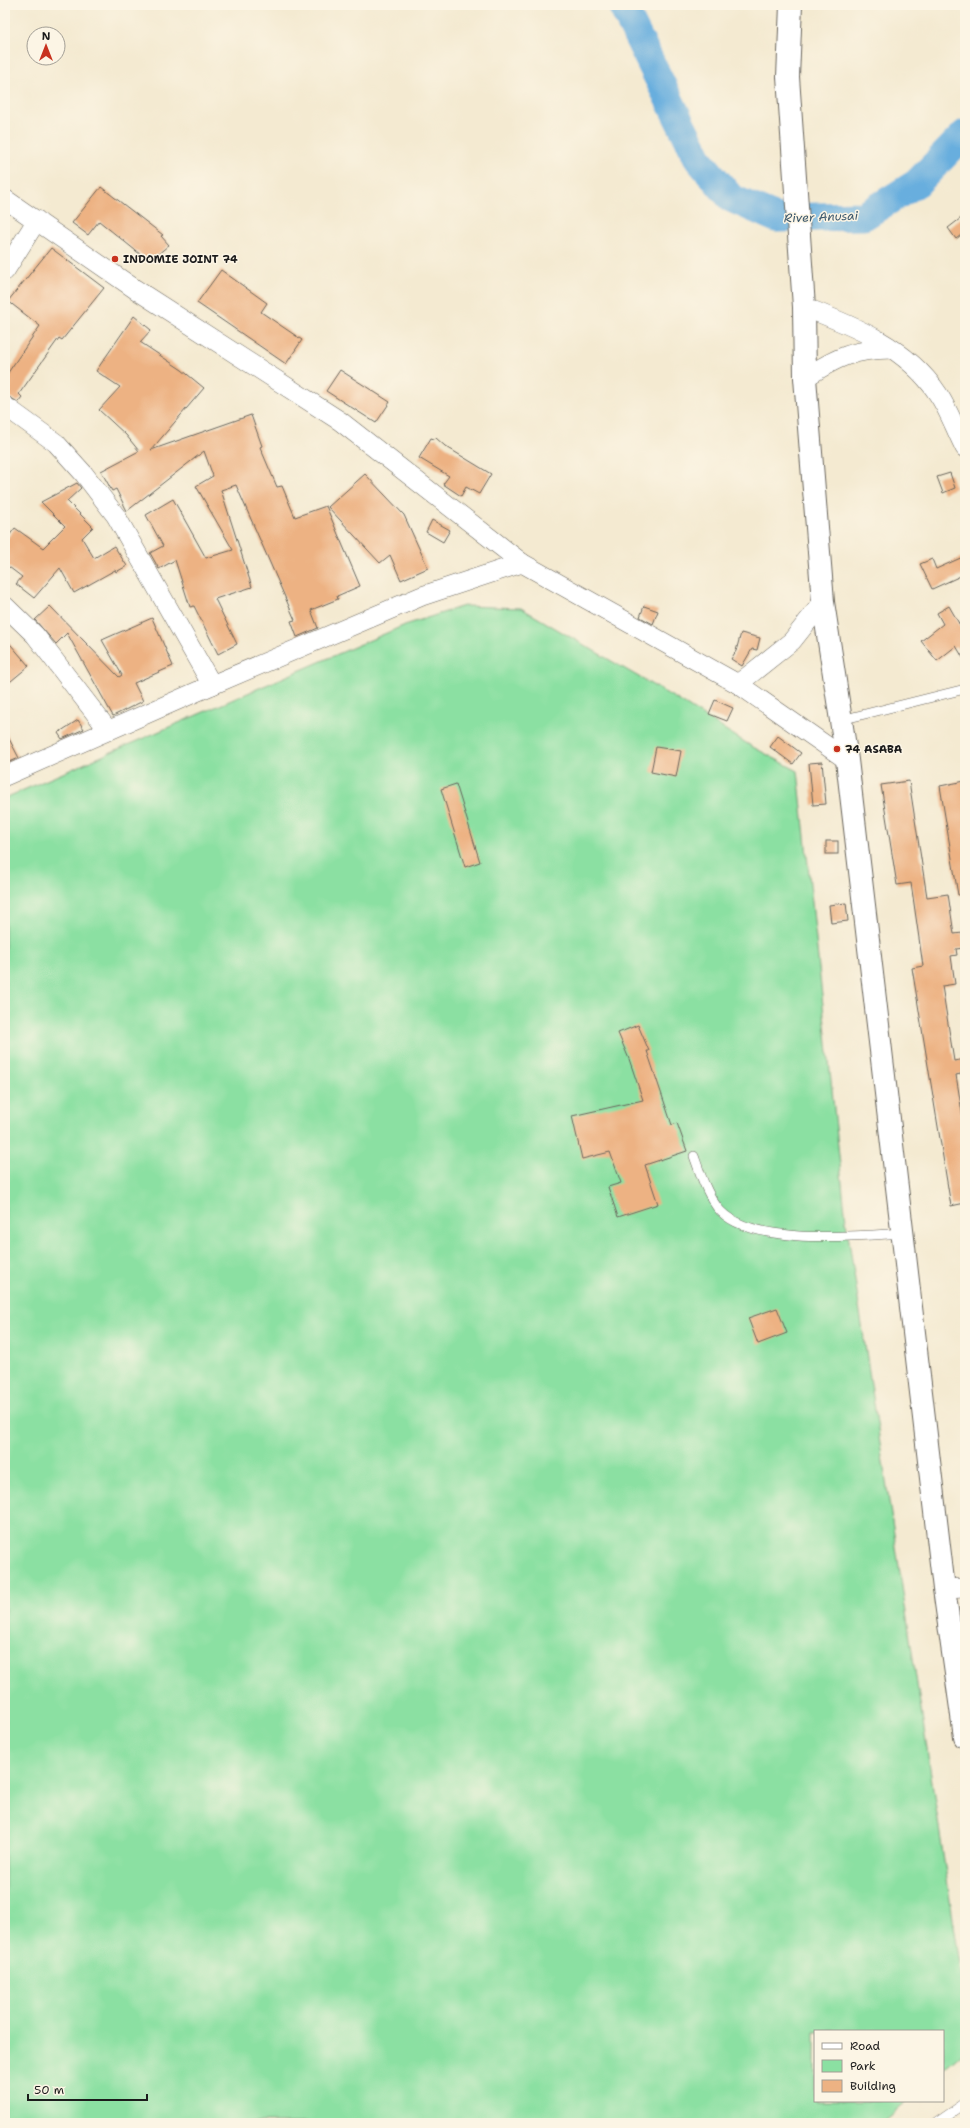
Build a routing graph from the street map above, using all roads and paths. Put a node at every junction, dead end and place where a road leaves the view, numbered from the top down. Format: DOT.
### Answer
graph roads {
  1 [pos="791,5"];
  2 [pos="5,199"];
  3 [pos="37,220"];
  4 [pos="5,271"];
  5 [pos="804,307"];
  6 [pos="894,349"];
  7 [pos="805,378"];
  8 [pos="5,406"];
  9 [pos="965,448"];
  10 [pos="522,563"];
  11 [pos="824,602"];
  12 [pos="5,606"];
  13 [pos="212,684"];
  14 [pos="738,684"];
  15 [pos="965,689"];
  16 [pos="841,720"];
  17 [pos="108,730"];
  18 [pos="847,760"];
  19 [pos="5,776"];
  20 [pos="694,1156"];
  21 [pos="903,1234"];
  22 [pos="955,1589"];
  23 [pos="965,1737"];
  24 [pos="965,2103"];
  25 [pos="936,2123"];
  1 -- 5 [label="main road"];
  2 -- 3 [label="street"];
  3 -- 4 [label="street"];
  3 -- 10 [label="street"];
  5 -- 6 [label="street"];
  5 -- 7 [label="main road"];
  6 -- 7 [label="street"];
  6 -- 9 [label="street"];
  7 -- 11 [label="main road"];
  8 -- 13 [label="street"];
  10 -- 13 [label="street"];
  10 -- 14 [label="street"];
  11 -- 14 [label="street"];
  11 -- 16 [label="main road"];
  12 -- 17 [label="street"];
  13 -- 17 [label="street"];
  14 -- 18 [label="street"];
  15 -- 16 [label="lane"];
  16 -- 18 [label="main road"];
  17 -- 19 [label="street"];
  18 -- 21 [label="main road"];
  20 -- 21 [label="lane"];
  21 -- 22 [label="main road"];
  22 -- 23 [label="main road"];
  24 -- 25 [label="lane"];
}
